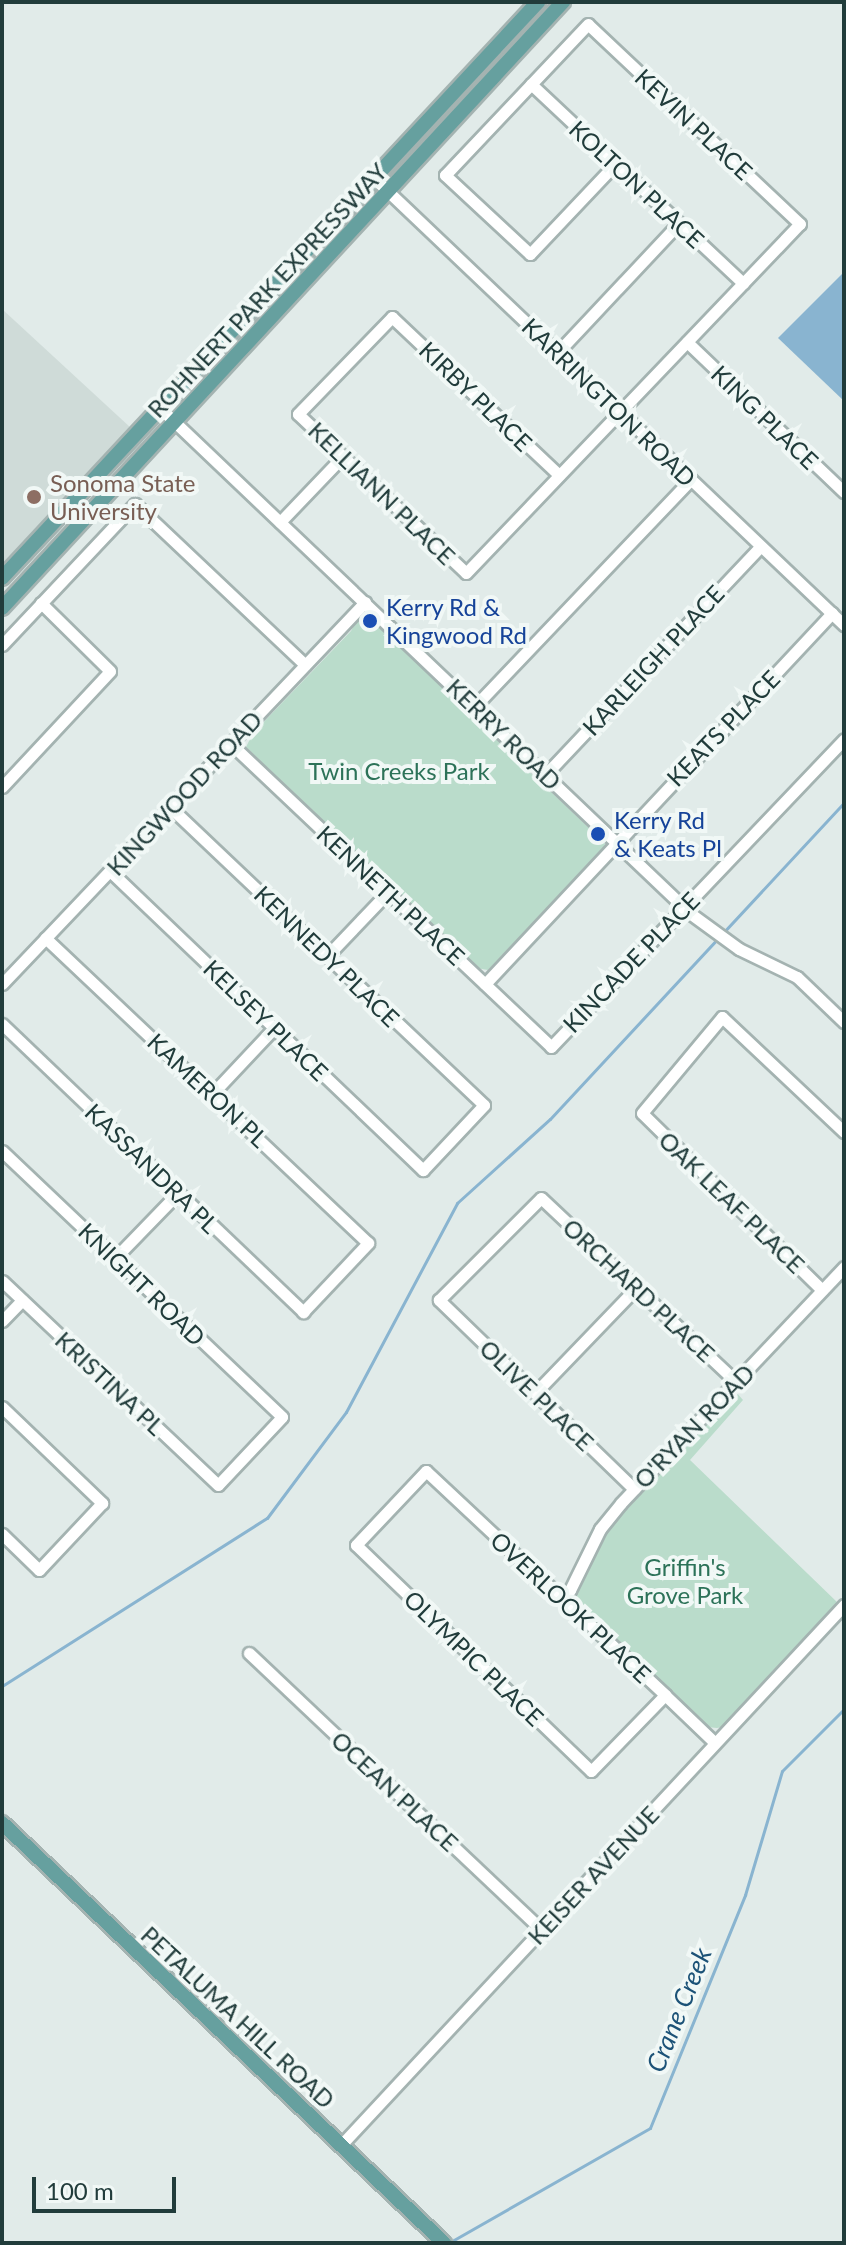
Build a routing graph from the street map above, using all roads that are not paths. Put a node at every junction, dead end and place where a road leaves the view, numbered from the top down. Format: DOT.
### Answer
graph roads {
  1 [pos="538,2"];
  2 [pos="563,2"];
  3 [pos="531,84"];
  4 [pos="615,164"];
  5 [pos="374,178"];
  6 [pos="389,192"];
  7 [pos="679,223"];
  8 [pos="743,283"];
  9 [pos="392,317"];
  10 [pos="687,342"];
  11 [pos="557,353"];
  12 [pos="160,408"];
  13 [pos="620,413"];
  14 [pos="175,421"];
  15 [pos="343,456"];
  16 [pos="559,475"];
  17 [pos="691,479"];
  18 [pos="844,492"];
  19 [pos="280,522"];
  20 [pos="761,546"];
  21 [pos="2,578"];
  22 [pos="365,602"];
  23 [pos="41,603"];
  24 [pos="2,608"];
  25 [pos="832,613"];
  26 [pos="844,625"];
  27 [pos="2,645"];
  28 [pos="305,665"];
  29 [pos="475,706"];
  30 [pos="844,739"];
  31 [pos="230,743"];
  32 [pos="546,774"];
  33 [pos="2,787"];
  34 [pos="170,807"];
  35 [pos="617,842"];
  36 [pos="110,871"];
  37 [pos="388,892"];
  38 [pos="684,907"];
  39 [pos="46,938"];
  40 [pos="327,956"];
  41 [pos="2,984"];
  42 [pos="485,984"];
  43 [pos="844,1022"];
  44 [pos="2,1024"];
  45 [pos="274,1028"];
  46 [pos="551,1047"];
  47 [pos="212,1094"];
  48 [pos="844,1132"];
  49 [pos="2,1151"];
  50 [pos="423,1170"];
  51 [pos="178,1193"];
  52 [pos="115,1258"];
  53 [pos="844,1267"];
  54 [pos="2,1281"];
  55 [pos="636,1288"];
  56 [pos="822,1290"];
  57 [pos="22,1300"];
  58 [pos="439,1300"];
  59 [pos="303,1312"];
  60 [pos="2,1321"];
  61 [pos="736,1382"];
  62 [pos="535,1393"];
  63 [pos="2,1407"];
  64 [pos="218,1485"];
  65 [pos="634,1489"];
  66 [pos="2,1534"];
  67 [pos="356,1545"];
  68 [pos="562,1599"];
  69 [pos="844,1605"];
  70 [pos="249,1653"];
  71 [pos="665,1695"];
  72 [pos="715,1743"];
  73 [pos="2,1823"];
  74 [pos="542,1930"];
  75 [pos="341,2145"];
  76 [pos="444,2242"];
  1 -- 5 [label="main road, ROHNERT PARK EXPRESSWAY"];
  2 -- 6 [label="main road, ROHNERT PARK EXPRESSWAY"];
  3 -- 4 [label="street, KOLTON PLACE"];
  3 -- 4 [label="street"];
  3 -- 8 [label="street, KEVIN PLACE"];
  4 -- 7 [label="street, KOLTON PLACE"];
  5 -- 6 [label="street, KARRINGTON ROAD"];
  5 -- 12 [label="main road, ROHNERT PARK EXPRESSWAY"];
  6 -- 11 [label="street, KARRINGTON ROAD"];
  6 -- 14 [label="main road, ROHNERT PARK EXPRESSWAY"];
  7 -- 8 [label="street, KOLTON PLACE"];
  7 -- 11 [label="street"];
  8 -- 10 [label="street"];
  9 -- 15 [label="street, KELLIANN PLACE"];
  9 -- 16 [label="street, KIRBY PLACE"];
  10 -- 13 [label="street"];
  10 -- 18 [label="street, KING PLACE"];
  11 -- 13 [label="street, KARRINGTON ROAD"];
  12 -- 14 [label="street, KERRY ROAD"];
  12 -- 21 [label="main road, ROHNERT PARK EXPRESSWAY"];
  13 -- 16 [label="street"];
  13 -- 17 [label="street, KARRINGTON ROAD"];
  14 -- 19 [label="street, KERRY ROAD"];
  14 -- 24 [label="main road, ROHNERT PARK EXPRESSWAY"];
  15 -- 16 [label="street, KELLIANN PLACE"];
  15 -- 19 [label="street"];
  17 -- 20 [label="street, KARRINGTON ROAD"];
  17 -- 29 [label="street"];
  19 -- 22 [label="street, KERRY ROAD"];
  20 -- 25 [label="street, KARRINGTON ROAD"];
  20 -- 32 [label="street, KARLEIGH PLACE"];
  22 -- 28 [label="street, KINGWOOD ROAD"];
  22 -- 29 [label="street, KERRY ROAD"];
  23 -- 27 [label="street"];
  23 -- 28 [label="street"];
  23 -- 33 [label="street"];
  25 -- 26 [label="street, KARRINGTON ROAD"];
  25 -- 35 [label="street, KEATS PLACE"];
  28 -- 31 [label="street, KINGWOOD ROAD"];
  29 -- 32 [label="street, KERRY ROAD"];
  30 -- 38 [label="street, KINCADE PLACE"];
  31 -- 34 [label="street, KINGWOOD ROAD"];
  31 -- 37 [label="street, KENNETH PLACE"];
  32 -- 35 [label="street, KERRY ROAD"];
  34 -- 36 [label="street, KINGWOOD ROAD"];
  34 -- 40 [label="street, KENNEDY PLACE"];
  35 -- 38 [label="street, KERRY ROAD"];
  35 -- 42 [label="street, KEATS PLACE"];
  36 -- 39 [label="street, KINGWOOD ROAD"];
  36 -- 45 [label="street, KELSEY PLACE"];
  37 -- 40 [label="street"];
  37 -- 42 [label="street, KENNETH PLACE"];
  38 -- 43 [label="street, KERRY ROAD"];
  38 -- 46 [label="street, KINCADE PLACE"];
  39 -- 41 [label="street, KINGWOOD ROAD"];
  39 -- 47 [label="street, KAMERON PL"];
  40 -- 50 [label="street, KENNEDY PLACE"];
  42 -- 46 [label="street, KENNETH PLACE"];
  44 -- 51 [label="street, KASSANDRA PL"];
  45 -- 47 [label="street"];
  45 -- 50 [label="street, KELSEY PLACE"];
  47 -- 59 [label="street, KAMERON PL"];
  48 -- 56 [label="street, OAK LEAF PLACE"];
  49 -- 52 [label="street, KNIGHT ROAD"];
  51 -- 52 [label="street"];
  51 -- 59 [label="street, KASSANDRA PL"];
  52 -- 64 [label="street, KNIGHT ROAD"];
  53 -- 56 [label="street, O'RYAN ROAD"];
  54 -- 57 [label="street, KRISTINA PL"];
  55 -- 58 [label="street, ORCHARD PLACE"];
  55 -- 61 [label="street, ORCHARD PLACE"];
  55 -- 62 [label="street"];
  56 -- 61 [label="street, O'RYAN ROAD"];
  57 -- 60 [label="street"];
  57 -- 64 [label="street, KRISTINA PL"];
  58 -- 62 [label="street, OLIVE PLACE"];
  61 -- 65 [label="street, O'RYAN ROAD"];
  62 -- 65 [label="street, OLIVE PLACE"];
  63 -- 66 [label="street"];
  65 -- 68 [label="street, O'RYAN ROAD"];
  67 -- 68 [label="street, OVERLOOK PLACE"];
  67 -- 71 [label="street, OLYMPIC PLACE"];
  68 -- 71 [label="street, OVERLOOK PLACE"];
  69 -- 72 [label="street, KEISER AVENUE"];
  70 -- 74 [label="street, OCEAN PLACE"];
  71 -- 72 [label="street, OVERLOOK PLACE"];
  72 -- 74 [label="street, KEISER AVENUE"];
  73 -- 75 [label="main road, PETALUMA HILL ROAD"];
  74 -- 75 [label="street, KEISER AVENUE"];
  75 -- 76 [label="main road, PETALUMA HILL ROAD"];
}
